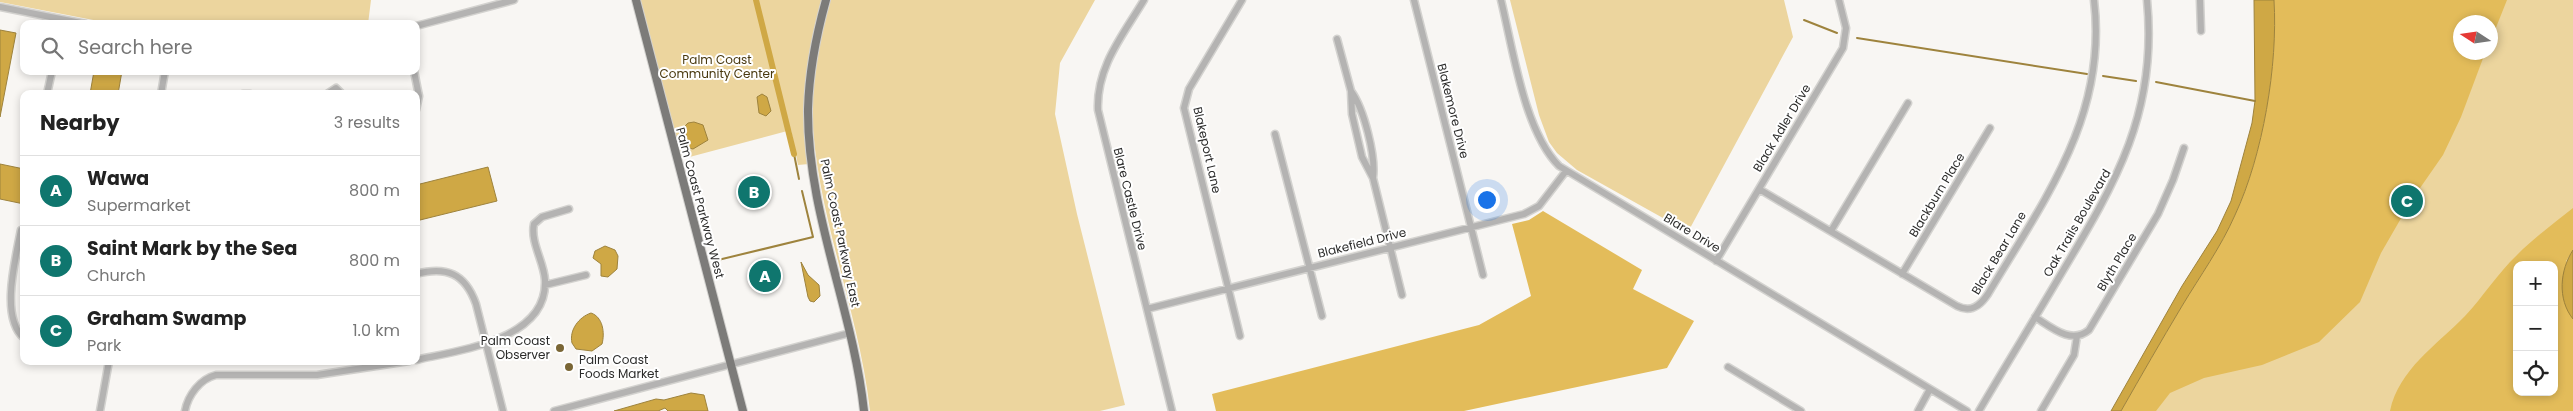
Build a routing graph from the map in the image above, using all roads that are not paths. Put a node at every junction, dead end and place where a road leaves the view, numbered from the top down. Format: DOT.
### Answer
graph roads {
  1 [pos="514,0"];
  2 [pos="636,0"];
  3 [pos="826,0"];
  4 [pos="1144,0"];
  5 [pos="1242,0"];
  6 [pos="1414,0"];
  7 [pos="1501,0"];
  8 [pos="1839,0"];
  9 [pos="2094,0"];
  10 [pos="2148,0"];
  11 [pos="2200,0"];
  12 [pos="0,7"];
  13 [pos="57,20"];
  14 [pos="420,25"];
  15 [pos="2201,31"];
  16 [pos="1337,39"];
  17 [pos="51,75"];
  18 [pos="164,75"];
  19 [pos="415,75"];
  20 [pos="48,90"];
  21 [pos="162,90"];
  22 [pos="418,90"];
  23 [pos="1908,104"];
  24 [pos="1990,128"];
  25 [pos="1276,134"];
  26 [pos="2184,148"];
  27 [pos="1566,171"];
  28 [pos="1759,188"];
  29 [pos="569,209"];
  30 [pos="1471,227"];
  31 [pos="1831,232"];
  32 [pos="20,236"];
  33 [pos="1390,248"];
  34 [pos="1716,261"];
  35 [pos="1310,268"];
  36 [pos="420,273"];
  37 [pos="1902,274"];
  38 [pos="586,275"];
  39 [pos="1483,275"];
  40 [pos="545,285"];
  41 [pos="1229,288"];
  42 [pos="1402,295"];
  43 [pos="1147,309"];
  44 [pos="1322,316"];
  45 [pos="2035,317"];
  46 [pos="850,332"];
  47 [pos="20,334"];
  48 [pos="1240,336"];
  49 [pos="2077,336"];
  50 [pos="486,342"];
  51 [pos="420,359"];
  52 [pos="108,365"];
  53 [pos="383,365"];
  54 [pos="732,365"];
  55 [pos="1728,367"];
  56 [pos="1930,389"];
  57 [pos="100,411"];
  58 [pos="185,411"];
  59 [pos="503,411"];
  60 [pos="554,411"];
  61 [pos="743,411"];
  62 [pos="864,411"];
  63 [pos="1172,411"];
  64 [pos="1801,411"];
  65 [pos="1918,411"];
  66 [pos="1966,411"];
  67 [pos="1978,411"];
  68 [pos="2041,411"];
  1 -- 14 [label="street"];
  2 -- 54 [label="main road, Palm Coast Parkway West"];
  3 -- 46 [label="main road, Palm Coast Parkway East"];
  4 -- 43 [label="street, Blare Castle Drive"];
  5 -- 41 [label="street, Blakeport Lane"];
  6 -- 30 [label="street, Blakemore Drive"];
  7 -- 27 [label="street, Blare Drive"];
  8 -- 28 [label="street, Black Adler Drive"];
  9 -- 37 [label="street, Black Bear Lane"];
  10 -- 45 [label="street, Oak Trails Boulevard"];
  11 -- 15 [label="street"];
  12 -- 13 [label="street"];
  16 -- 33 [label="street"];
  17 -- 20 [label="street"];
  18 -- 21 [label="street"];
  19 -- 22 [label="street"];
  23 -- 31 [label="street"];
  24 -- 37 [label="street, Blackburn Place"];
  25 -- 35 [label="street"];
  26 -- 49 [label="street, Blyth Place"];
  27 -- 30 [label="street, Blakefield Drive"];
  27 -- 34 [label="street, Blare Drive"];
  28 -- 31 [label="street, Black Bear Lane"];
  28 -- 34 [label="street, Black Adler Drive"];
  29 -- 40 [label="street"];
  30 -- 33 [label="street, Blakefield Drive"];
  30 -- 39 [label="street, Blakemore Drive"];
  31 -- 37 [label="street, Black Bear Lane"];
  32 -- 47 [label="street"];
  33 -- 35 [label="street, Blakefield Drive"];
  33 -- 42 [label="street"];
  34 -- 56 [label="street, Blare Drive"];
  35 -- 41 [label="street, Blakefield Drive"];
  35 -- 44 [label="street"];
  36 -- 50 [label="street"];
  38 -- 40 [label="street"];
  40 -- 50 [label="street"];
  41 -- 43 [label="street, Blakefield Drive"];
  41 -- 48 [label="street, Blakeport Lane"];
  43 -- 63 [label="street, Blare Castle Drive"];
  45 -- 49 [label="street"];
  45 -- 67 [label="street, Oak Trails Boulevard"];
  46 -- 54 [label="street"];
  46 -- 62 [label="main road, Palm Coast Parkway East"];
  49 -- 68 [label="street"];
  50 -- 51 [label="street"];
  50 -- 59 [label="street"];
  52 -- 57 [label="street"];
  53 -- 58 [label="street"];
  54 -- 60 [label="street"];
  54 -- 61 [label="main road, Palm Coast Parkway West"];
  55 -- 64 [label="street"];
  56 -- 65 [label="street"];
  56 -- 66 [label="street, Blare Drive"];
}
